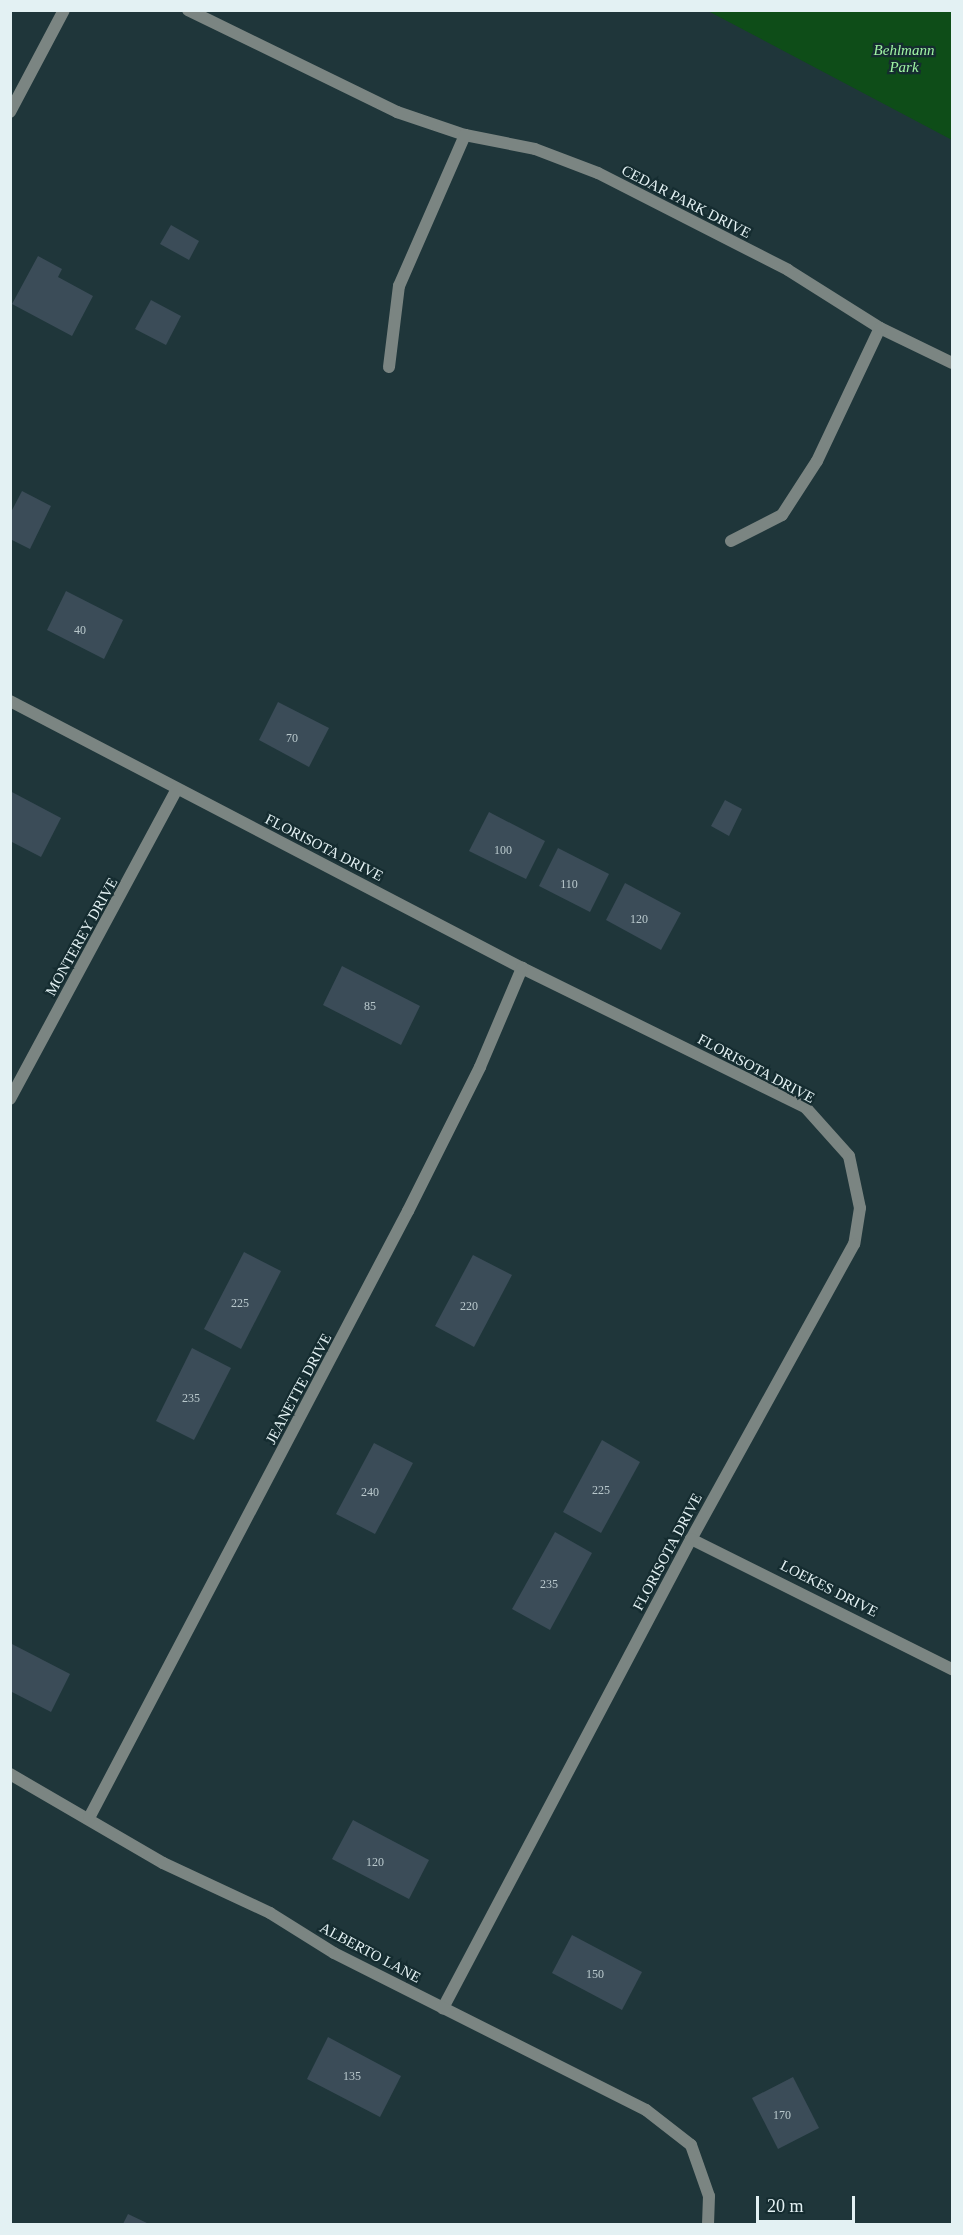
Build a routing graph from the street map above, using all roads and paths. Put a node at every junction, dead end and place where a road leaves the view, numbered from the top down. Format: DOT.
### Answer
graph roads {
  1 [pos="64,10"];
  2 [pos="188,10"];
  3 [pos="10,112"];
  4 [pos="465,135"];
  5 [pos="880,328"];
  6 [pos="952,363"];
  7 [pos="389,367"];
  8 [pos="731,541"];
  9 [pos="10,701"];
  10 [pos="177,789"];
  11 [pos="522,968"];
  12 [pos="10,1099"];
  13 [pos="691,1539"];
  14 [pos="952,1669"];
  15 [pos="10,1774"];
  16 [pos="89,1818"];
  17 [pos="443,2008"];
  18 [pos="708,2224"];
  1 -- 3 [label="street"];
  2 -- 4 [label="street, CEDAR PARK DRIVE"];
  4 -- 5 [label="street, CEDAR PARK DRIVE"];
  4 -- 7 [label="street"];
  5 -- 6 [label="street, CEDAR PARK DRIVE"];
  5 -- 8 [label="street"];
  9 -- 10 [label="street, FLORISOTA DRIVE"];
  10 -- 11 [label="street, FLORISOTA DRIVE"];
  10 -- 12 [label="street, MONTEREY DRIVE"];
  11 -- 13 [label="street, FLORISOTA DRIVE"];
  11 -- 16 [label="street, JEANETTE DRIVE"];
  13 -- 14 [label="street, LOEKES DRIVE"];
  13 -- 17 [label="street, FLORISOTA DRIVE"];
  15 -- 16 [label="street, ALBERTO LANE"];
  16 -- 17 [label="street, ALBERTO LANE"];
  17 -- 18 [label="street, ALBERTO LANE"];
}
